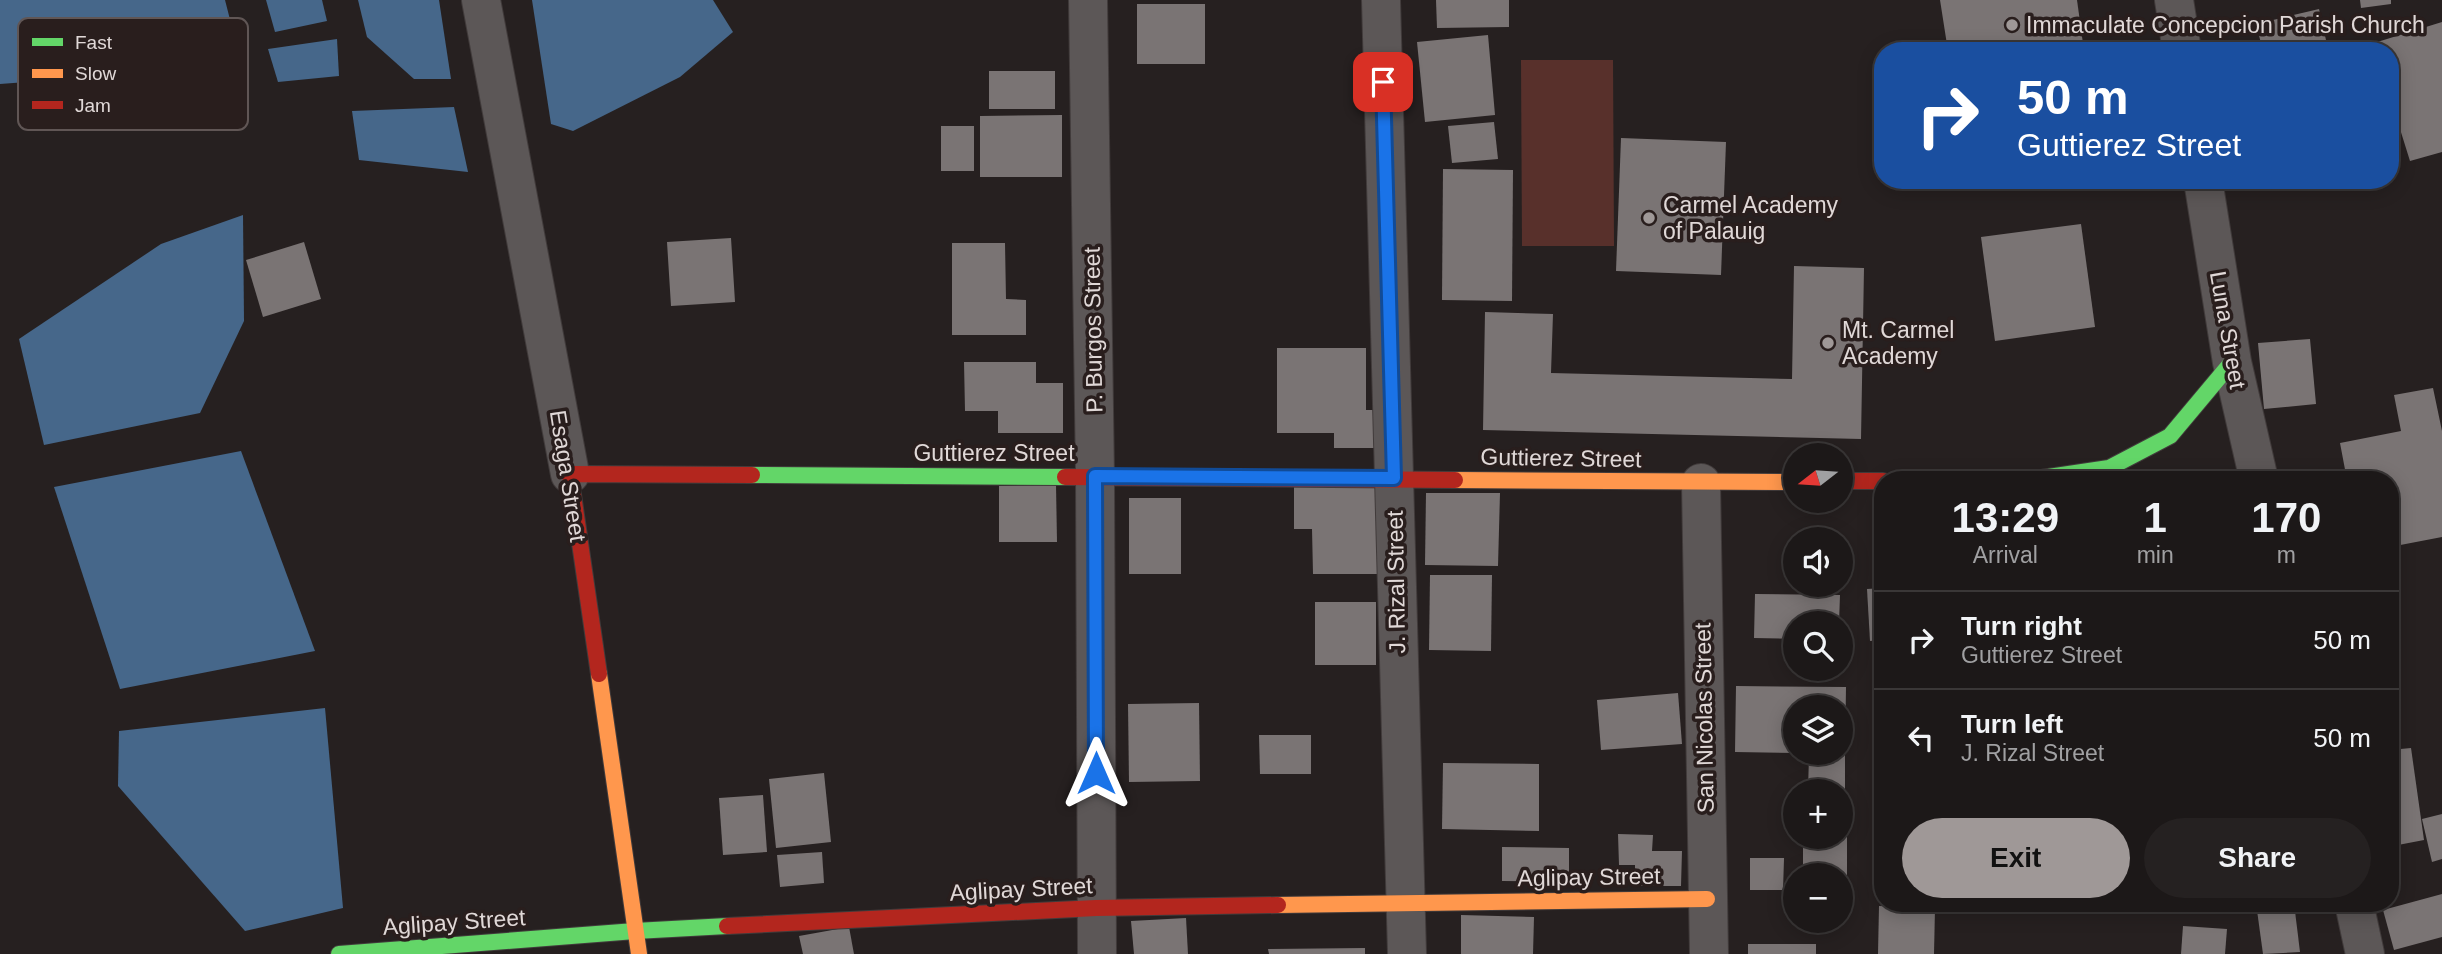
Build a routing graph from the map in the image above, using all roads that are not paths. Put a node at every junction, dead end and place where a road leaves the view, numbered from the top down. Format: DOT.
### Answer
graph roads {
  1 [pos="481,0"];
  2 [pos="1088,0"];
  3 [pos="1381,0"];
  4 [pos="2174,0"];
  5 [pos="2181,42"];
  6 [pos="2204,189"];
  7 [pos="2232,362"];
  8 [pos="2089,471"];
  9 [pos="2257,471"];
  10 [pos="569,474"];
  11 [pos="1095,476"];
  12 [pos="1394,478"];
  13 [pos="1853,481"];
  14 [pos="1874,481"];
  15 [pos="1783,482"];
  16 [pos="1701,483"];
  17 [pos="1707,899"];
  18 [pos="1404,901"];
  19 [pos="1096,908"];
  20 [pos="2356,912"];
  21 [pos="635,931"];
  22 [pos="339,954"];
  23 [pos="639,954"];
  24 [pos="1097,954"];
  25 [pos="1407,954"];
  26 [pos="1709,954"];
  27 [pos="2365,954"];
  1 -- 10 [label="street, Esaga Street"];
  2 -- 11 [label="street, P. Burgos Street"];
  3 -- 12 [label="street, J. Rizal Street"];
  4 -- 5 [label="street"];
  6 -- 7 [label="street, Luna Street"];
  7 -- 8 [label="street"];
  7 -- 9 [label="street, Luna Street"];
  10 -- 11 [label="street, Guttierez Street"];
  10 -- 21 [label="street, Esaga Street"];
  11 -- 12 [label="street, Guttierez Street"];
  11 -- 19 [label="street, P. Burgos Street"];
  12 -- 16 [label="street, Guttierez Street"];
  12 -- 18 [label="street, J. Rizal Street"];
  13 -- 14 [label="street"];
  15 -- 16 [label="street, Guttierez Street"];
  16 -- 17 [label="street, San Nicolas Street"];
  17 -- 18 [label="street, Aglipay Street"];
  17 -- 26 [label="street, San Nicolas Street"];
  18 -- 19 [label="street, Aglipay Street"];
  18 -- 25 [label="street, J. Rizal Street"];
  19 -- 21 [label="street, Aglipay Street"];
  19 -- 24 [label="street, P. Burgos Street"];
  20 -- 27 [label="street"];
  21 -- 22 [label="street, Aglipay Street"];
  21 -- 23 [label="street, Esaga Street"];
}
